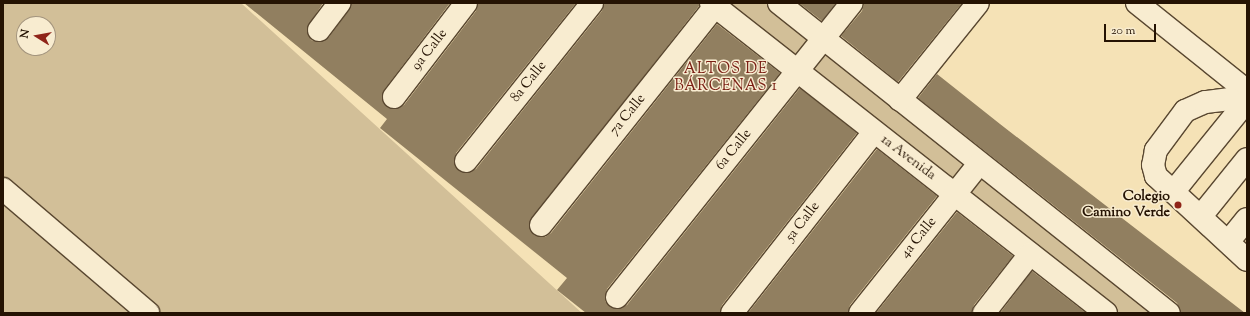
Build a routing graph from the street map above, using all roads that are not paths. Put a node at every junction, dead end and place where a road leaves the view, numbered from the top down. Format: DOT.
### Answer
graph roads {
  1 [pos="339,3"];
  2 [pos="466,3"];
  3 [pos="592,3"];
  4 [pos="779,3"];
  5 [pos="852,3"];
  6 [pos="978,3"];
  7 [pos="1137,3"];
  8 [pos="713,5"];
  9 [pos="318,30"];
  10 [pos="824,38"];
  11 [pos="798,70"];
  12 [pos="394,97"];
  13 [pos="900,100"];
  14 [pos="1246,100"];
  15 [pos="874,132"];
  16 [pos="1247,159"];
  17 [pos="466,162"];
  18 [pos="979,164"];
  19 [pos="3,189"];
  20 [pos="1174,191"];
  21 [pos="955,194"];
  22 [pos="1201,216"];
  23 [pos="1247,220"];
  24 [pos="541,225"];
  25 [pos="1229,241"];
  26 [pos="1030,254"];
  27 [pos="1247,260"];
  28 [pos="617,297"];
  29 [pos="148,313"];
  30 [pos="732,313"];
  31 [pos="860,313"];
  32 [pos="984,313"];
  33 [pos="1106,313"];
  34 [pos="1168,313"];
  1 -- 9 [label="street"];
  2 -- 12 [label="street, 9a Calle"];
  3 -- 17 [label="street, 8a Calle"];
  4 -- 10 [label="street"];
  5 -- 10 [label="street, 6a Calle"];
  6 -- 13 [label="street"];
  7 -- 14 [label="street"];
  8 -- 11 [label="street, 1a Avenida"];
  8 -- 24 [label="street, 7a Calle"];
  10 -- 11 [label="street, 6a Calle"];
  10 -- 13 [label="street"];
  11 -- 15 [label="street, 1a Avenida"];
  11 -- 28 [label="street, 6a Calle"];
  13 -- 18 [label="street"];
  14 -- 20 [label="street"];
  14 -- 20 [label="street"];
  15 -- 21 [label="street, 1a Avenida"];
  15 -- 30 [label="street, 5a Calle"];
  16 -- 22 [label="street"];
  18 -- 21 [label="street, 4a Calle"];
  18 -- 34 [label="street"];
  19 -- 29 [label="street"];
  20 -- 22 [label="street"];
  21 -- 26 [label="street, 1a Avenida"];
  21 -- 31 [label="street, 4a Calle"];
  22 -- 25 [label="street"];
  23 -- 25 [label="street"];
  25 -- 27 [label="street"];
  26 -- 32 [label="street"];
  26 -- 33 [label="street, 1a Avenida"];
}
